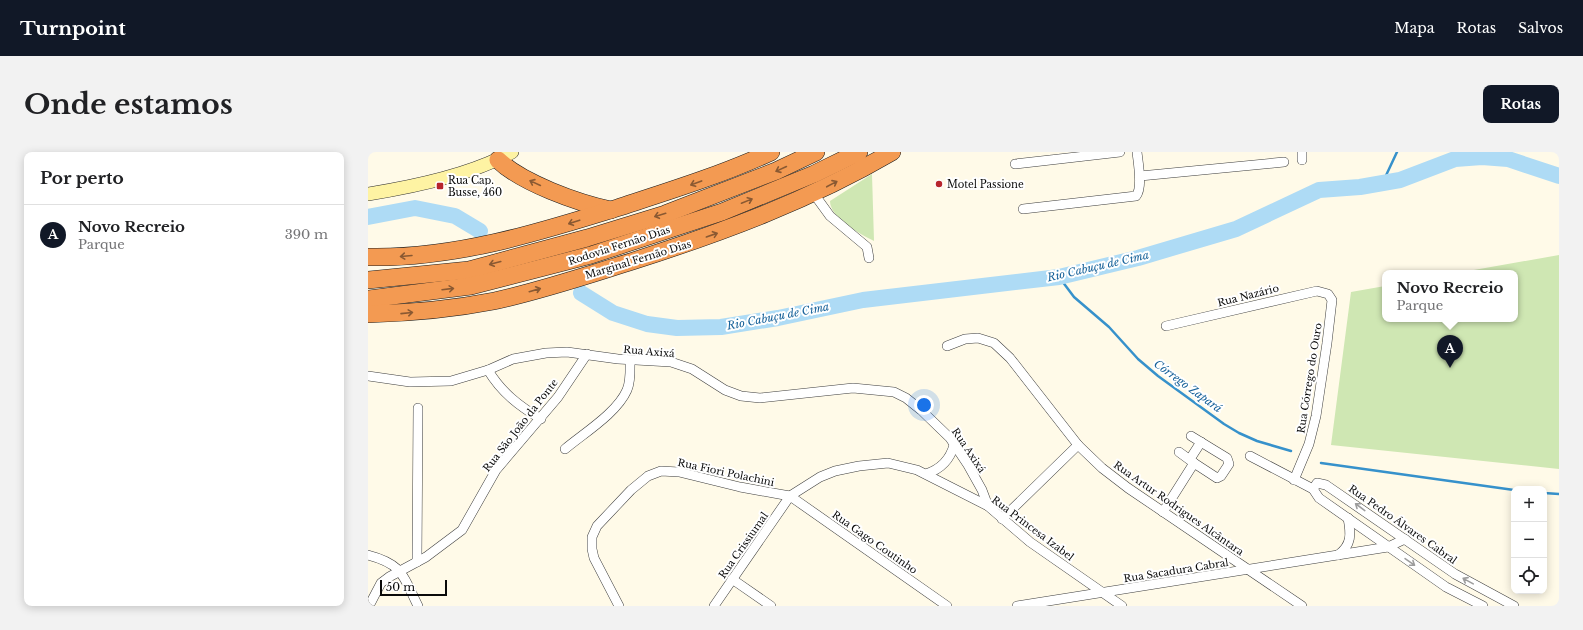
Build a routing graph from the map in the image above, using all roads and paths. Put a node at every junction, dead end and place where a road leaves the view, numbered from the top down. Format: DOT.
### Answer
graph roads {
  1 [pos="771,152"];
  2 [pos="816,152"];
  3 [pos="859,152"];
  4 [pos="892,152"];
  5 [pos="1120,152"];
  6 [pos="1137,152"];
  7 [pos="502,155"];
  8 [pos="1284,162"];
  9 [pos="1015,164"];
  10 [pos="1140,176"];
  11 [pos="368,194"];
  12 [pos="814,194"];
  13 [pos="1024,208"];
  14 [pos="612,210"];
  15 [pos="368,258"];
  16 [pos="869,258"];
  17 [pos="368,280"];
  18 [pos="368,299"];
  19 [pos="1332,300"];
  20 [pos="368,314"];
  21 [pos="1166,326"];
  22 [pos="947,346"];
  23 [pos="587,354"];
  24 [pos="630,360"];
  25 [pos="488,370"];
  26 [pos="368,376"];
  27 [pos="418,408"];
  28 [pos="541,419"];
  29 [pos="1191,436"];
  30 [pos="1201,442"];
  31 [pos="954,445"];
  32 [pos="1078,445"];
  33 [pos="564,449"];
  34 [pos="1179,452"];
  35 [pos="1250,456"];
  36 [pos="1192,461"];
  37 [pos="926,474"];
  38 [pos="1294,480"];
  39 [pos="1313,489"];
  40 [pos="790,496"];
  41 [pos="988,506"];
  42 [pos="1163,512"];
  43 [pos="1348,518"];
  44 [pos="1002,519"];
  45 [pos="1405,539"];
  46 [pos="1388,547"];
  47 [pos="368,555"];
  48 [pos="1338,555"];
  49 [pos="417,562"];
  50 [pos="400,570"];
  51 [pos="1249,570"];
  52 [pos="732,579"];
  53 [pos="1483,589"];
  54 [pos="1103,593"];
  55 [pos="1480,604"];
  56 [pos="369,606"];
  57 [pos="418,606"];
  58 [pos="619,606"];
  59 [pos="714,606"];
  60 [pos="771,606"];
  61 [pos="947,606"];
  62 [pos="1017,606"];
  63 [pos="1122,606"];
  64 [pos="1302,606"];
  65 [pos="1514,606"];
  1 -- 14 [label="highway, one-way"];
  2 -- 17 [label="highway, Rodovia Fernão Dias, one-way"];
  18 -- 3 [label="highway, Rodovia Fernão Dias, one-way"];
  12 -- 4 [label="highway, Marginal Fernão Dias, one-way"];
  5 -- 9 [label="street"];
  6 -- 10 [label="street"];
  7 -- 11 [label="street"];
  14 -- 7 [label="highway, one-way"];
  8 -- 10 [label="street"];
  10 -- 13 [label="street"];
  12 -- 16 [label="street"];
  20 -- 12 [label="highway, Marginal Fernão Dias, one-way"];
  14 -- 15 [label="highway, one-way"];
  19 -- 21 [label="street, Rua Nazário"];
  19 -- 38 [label="street, Rua Córrego do Ouro"];
  22 -- 32 [label="street, Rua Artur Rodrigues Alcântara"];
  23 -- 24 [label="street, Rua Axixá"];
  23 -- 25 [label="street, Rua Axixá"];
  23 -- 28 [label="street, Rua São João da Ponte"];
  24 -- 31 [label="street, Rua Axixá"];
  24 -- 33 [label="street"];
  25 -- 26 [label="street, Rua Axixá"];
  25 -- 28 [label="street"];
  27 -- 49 [label="street"];
  28 -- 49 [label="street, Rua São João da Ponte"];
  29 -- 30 [label="street"];
  30 -- 36 [label="street"];
  30 -- 36 [label="street"];
  31 -- 37 [label="street"];
  31 -- 41 [label="street, Rua Axixá"];
  32 -- 42 [label="street, Rua Artur Rodrigues Alcântara"];
  32 -- 44 [label="street"];
  34 -- 36 [label="street"];
  35 -- 38 [label="street"];
  36 -- 42 [label="street"];
  37 -- 40 [label="street, Rua Princesa Izabel"];
  37 -- 41 [label="street, Rua Princesa Izabel"];
  38 -- 39 [label="street"];
  39 -- 43 [label="street"];
  45 -- 39 [label="street, Rua Pedro Álvares Cabral, one-way"];
  40 -- 52 [label="street, Rua Crissiumal"];
  40 -- 58 [label="street, Rua Fiori Polachini"];
  40 -- 61 [label="street, Rua Gago Coutinho"];
  41 -- 44 [label="street, Rua Princesa Izabel"];
  42 -- 51 [label="street, Rua Artur Rodrigues Alcântara"];
  43 -- 46 [label="street"];
  43 -- 48 [label="street"];
  44 -- 54 [label="street, Rua Princesa Izabel"];
  45 -- 46 [label="street, Rua Sacadura Cabral"];
  53 -- 45 [label="street, Rua Pedro Álvares Cabral, one-way"];
  46 -- 48 [label="street, Rua Sacadura Cabral"];
  46 -- 55 [label="street, one-way"];
  47 -- 50 [label="street"];
  48 -- 51 [label="street, Rua Sacadura Cabral"];
  49 -- 50 [label="street, Rua São João da Ponte"];
  50 -- 56 [label="street, Rua São João da Ponte"];
  50 -- 57 [label="street"];
  51 -- 54 [label="street, Rua Sacadura Cabral"];
  51 -- 64 [label="street, Rua Artur Rodrigues Alcântara"];
  52 -- 59 [label="street, Rua Crissiumal"];
  52 -- 60 [label="street"];
  53 -- 55 [label="street"];
  53 -- 65 [label="street, Rua Pedro Álvares Cabral"];
  54 -- 62 [label="street, Rua Sacadura Cabral"];
  54 -- 63 [label="street, Rua Princesa Izabel"];
}
